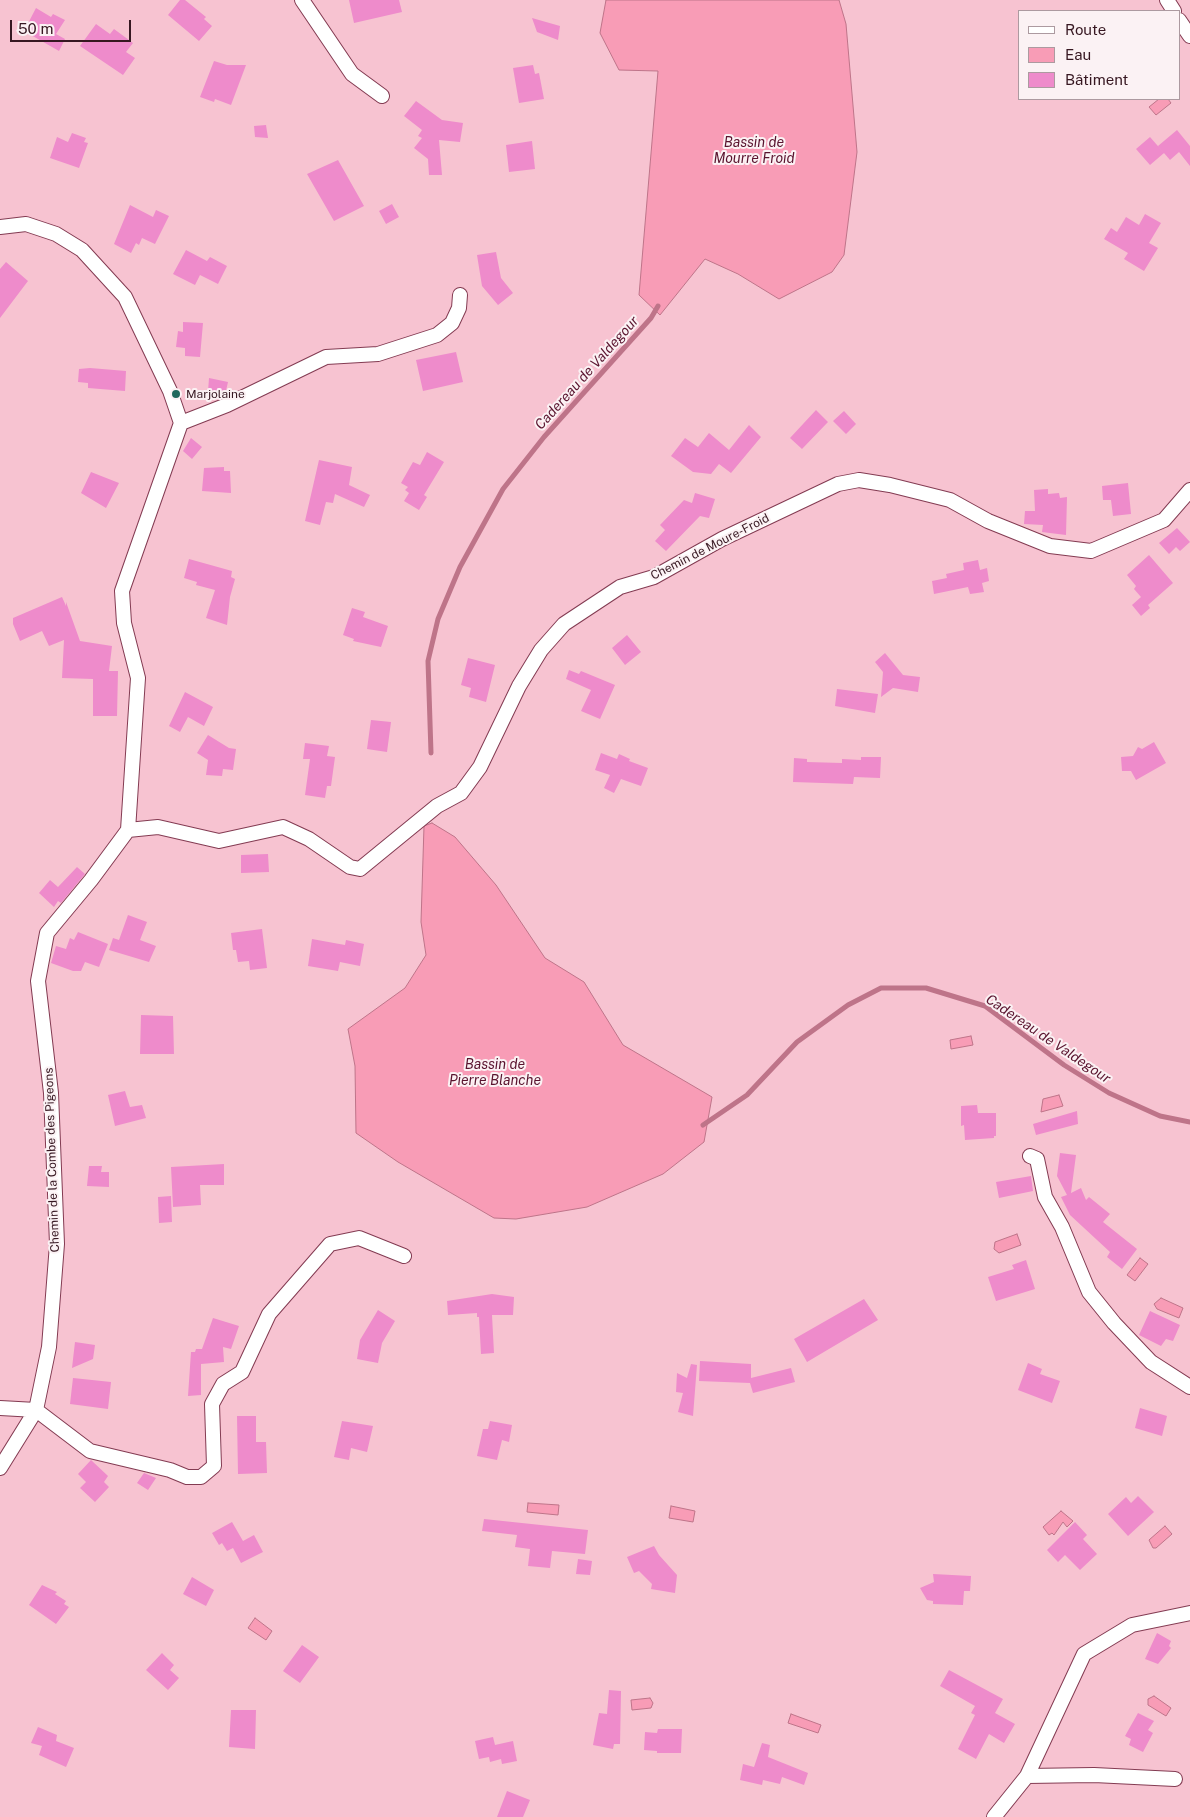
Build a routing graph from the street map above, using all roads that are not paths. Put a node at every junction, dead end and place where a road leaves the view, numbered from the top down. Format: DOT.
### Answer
graph roads {
  1 [pos="302,0"];
  2 [pos="1180,21"];
  3 [pos="1190,36"];
  4 [pos="382,96"];
  5 [pos="0,227"];
  6 [pos="460,295"];
  7 [pos="181,423"];
  8 [pos="1190,490"];
  9 [pos="128,830"];
  10 [pos="1030,1156"];
  11 [pos="404,1256"];
  12 [pos="1190,1387"];
  13 [pos="0,1408"];
  14 [pos="36,1410"];
  15 [pos="0,1468"];
  16 [pos="1190,1613"];
  17 [pos="1027,1776"];
  18 [pos="1175,1779"];
  19 [pos="994,1817"];
  1 -- 4 [label="street"];
  2 -- 3 [label="street"];
  5 -- 7 [label="street"];
  6 -- 7 [label="street"];
  7 -- 9 [label="street"];
  8 -- 9 [label="street, Chemin de Moure-Froid"];
  9 -- 14 [label="street, Chemin de la Combe des Pigeons"];
  10 -- 12 [label="street"];
  11 -- 14 [label="street"];
  13 -- 14 [label="street"];
  14 -- 15 [label="street, Chemin de la Combe des Pigeons"];
  16 -- 17 [label="street"];
  17 -- 18 [label="street"];
  17 -- 19 [label="street"];
}
